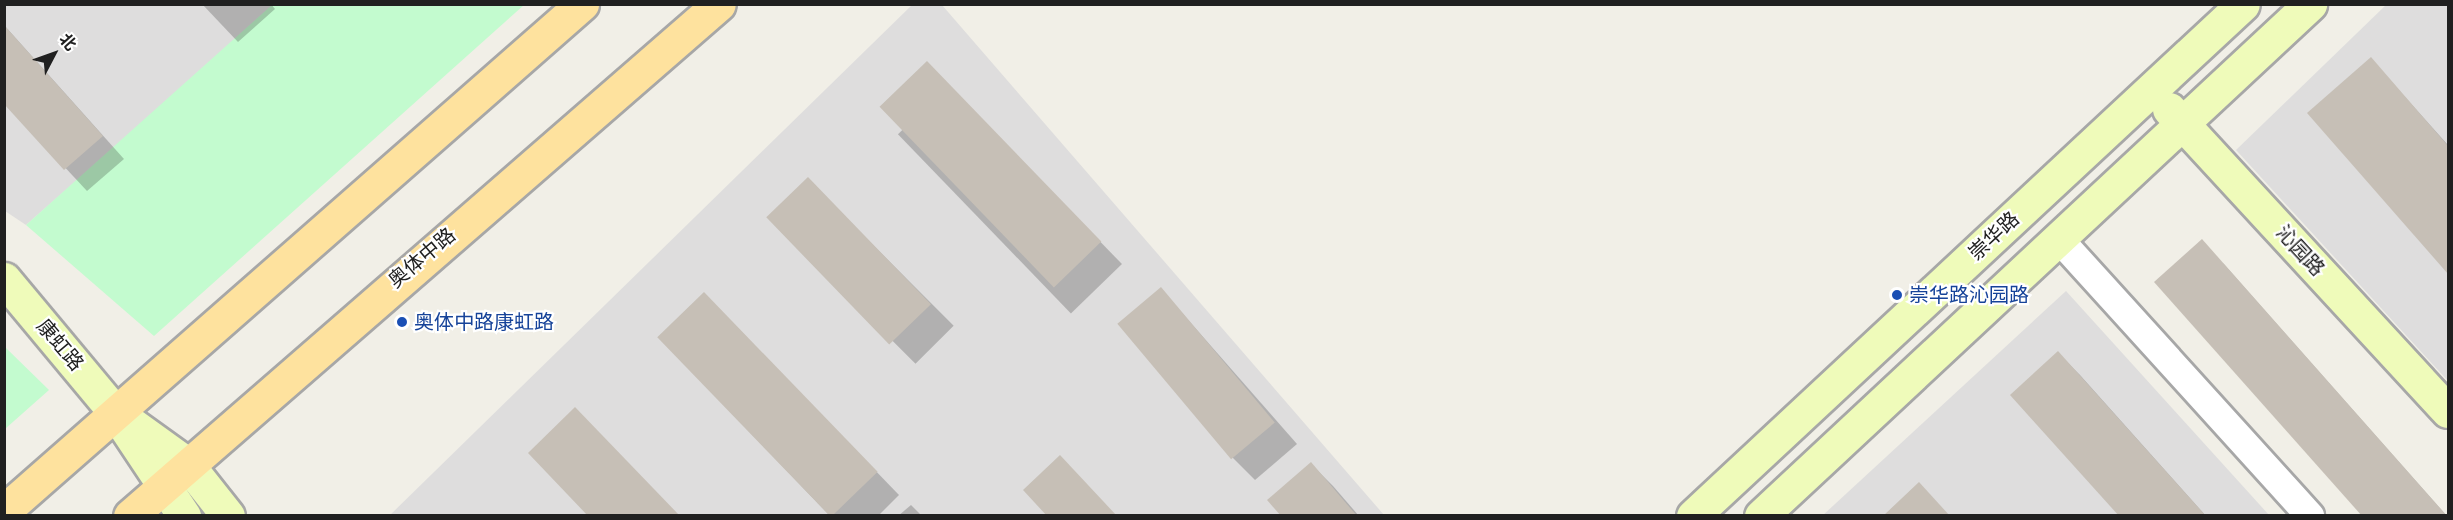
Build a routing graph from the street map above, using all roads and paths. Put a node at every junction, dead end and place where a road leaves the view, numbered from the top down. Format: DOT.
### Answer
graph roads {
  1 [pos="582,4"];
  2 [pos="719,4"];
  3 [pos="2243,4"];
  4 [pos="2310,4"];
  5 [pos="2151,90"];
  6 [pos="2183,124"];
  7 [pos="2059,239"];
  8 [pos="4,279"];
  9 [pos="2448,411"];
  10 [pos="115,412"];
  11 [pos="187,464"];
  12 [pos="162,487"];
  13 [pos="4,511"];
  14 [pos="130,516"];
  15 [pos="184,516"];
  16 [pos="228,516"];
  17 [pos="1693,516"];
  18 [pos="1761,516"];
  19 [pos="2310,516"];
  1 -- 10 [label="main road"];
  2 -- 11 [label="main road, 奥体中路"];
  3 -- 5 [label="main road, 崇华路"];
  4 -- 6 [label="main road"];
  5 -- 6 [label="main road, 沁园路"];
  5 -- 17 [label="main road, 崇华路"];
  6 -- 7 [label="main road"];
  6 -- 9 [label="main road, 沁园路"];
  7 -- 18 [label="main road"];
  7 -- 19 [label="street"];
  8 -- 10 [label="main road, 康虹路"];
  10 -- 11 [label="main road, 康虹路"];
  10 -- 12 [label="main road, 康虹路"];
  10 -- 13 [label="main road"];
  11 -- 12 [label="main road, 奥体中路"];
  11 -- 16 [label="main road, 康虹路"];
  12 -- 14 [label="main road, 奥体中路"];
  12 -- 15 [label="main road, 康虹路"];
}
